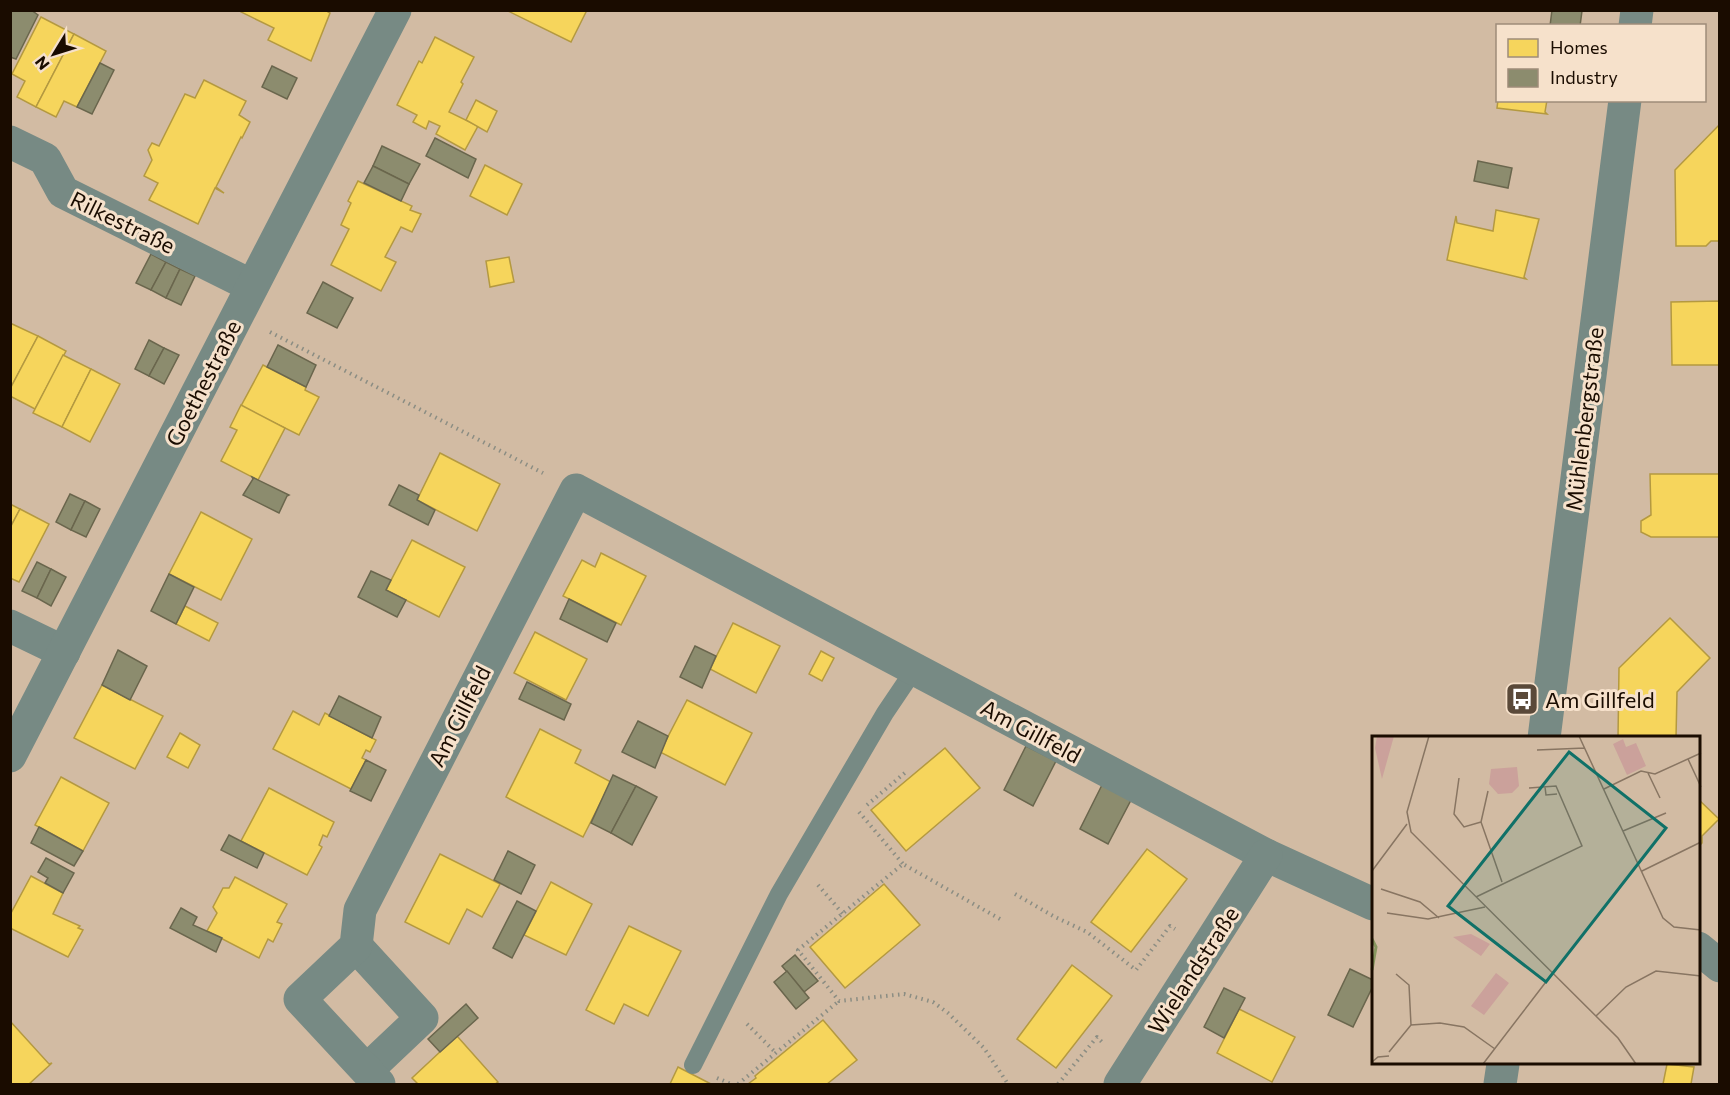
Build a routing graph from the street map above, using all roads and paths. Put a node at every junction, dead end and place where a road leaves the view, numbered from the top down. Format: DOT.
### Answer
graph roads {
  1 [pos="395,10"];
  2 [pos="1625,102"];
  3 [pos="10,142"];
  4 [pos="252,286"];
  5 [pos="238,315"];
  6 [pos="576,490"];
  7 [pos="10,626"];
  8 [pos="64,652"];
  9 [pos="914,670"];
  10 [pos="1544,736"];
  11 [pos="10,756"];
  12 [pos="908,771"];
  13 [pos="1266,855"];
  14 [pos="903,864"];
  15 [pos="1015,894"];
  16 [pos="1372,904"];
  17 [pos="1000,919"];
  18 [pos="356,946"];
  19 [pos="1700,950"];
  20 [pos="1205,951"];
  21 [pos="1719,966"];
  22 [pos="839,1001"];
  23 [pos="724,1002"];
  24 [pos="776,1053"];
  25 [pos="693,1065"];
  26 [pos="1503,1065"];
  27 [pos="373,1077"];
  28 [pos="738,1084"];
  29 [pos="1008,1084"];
  30 [pos="1120,1084"];
  31 [pos="1500,1084"];
  1 -- 4 [label="street, Goethestraße"];
  2 -- 10 [label="street, Mühlenbergstraße"];
  3 -- 4 [label="street, Rilkestraße"];
  4 -- 5 [label="street, Goethestraße"];
  5 -- 6 [label="path"];
  5 -- 8 [label="street, Goethestraße"];
  6 -- 9 [label="street, Am Gillfeld"];
  6 -- 18 [label="street, Am Gillfeld"];
  7 -- 8 [label="street"];
  8 -- 11 [label="street, Goethestraße"];
  9 -- 13 [label="street, Am Gillfeld"];
  9 -- 23 [label="lane"];
  12 -- 14 [label="path"];
  13 -- 16 [label="street, Am Gillfeld"];
  13 -- 20 [label="street, Wielandstraße"];
  14 -- 17 [label="path"];
  14 -- 22 [label="path"];
  15 -- 20 [label="path"];
  18 -- 27 [label="street"];
  18 -- 27 [label="street"];
  19 -- 21 [label="street"];
  20 -- 30 [label="street, Wielandstraße"];
  22 -- 24 [label="path"];
  22 -- 29 [label="path"];
  23 -- 24 [label="path"];
  23 -- 25 [label="lane"];
  24 -- 28 [label="path"];
  26 -- 31 [label="street"];
}
